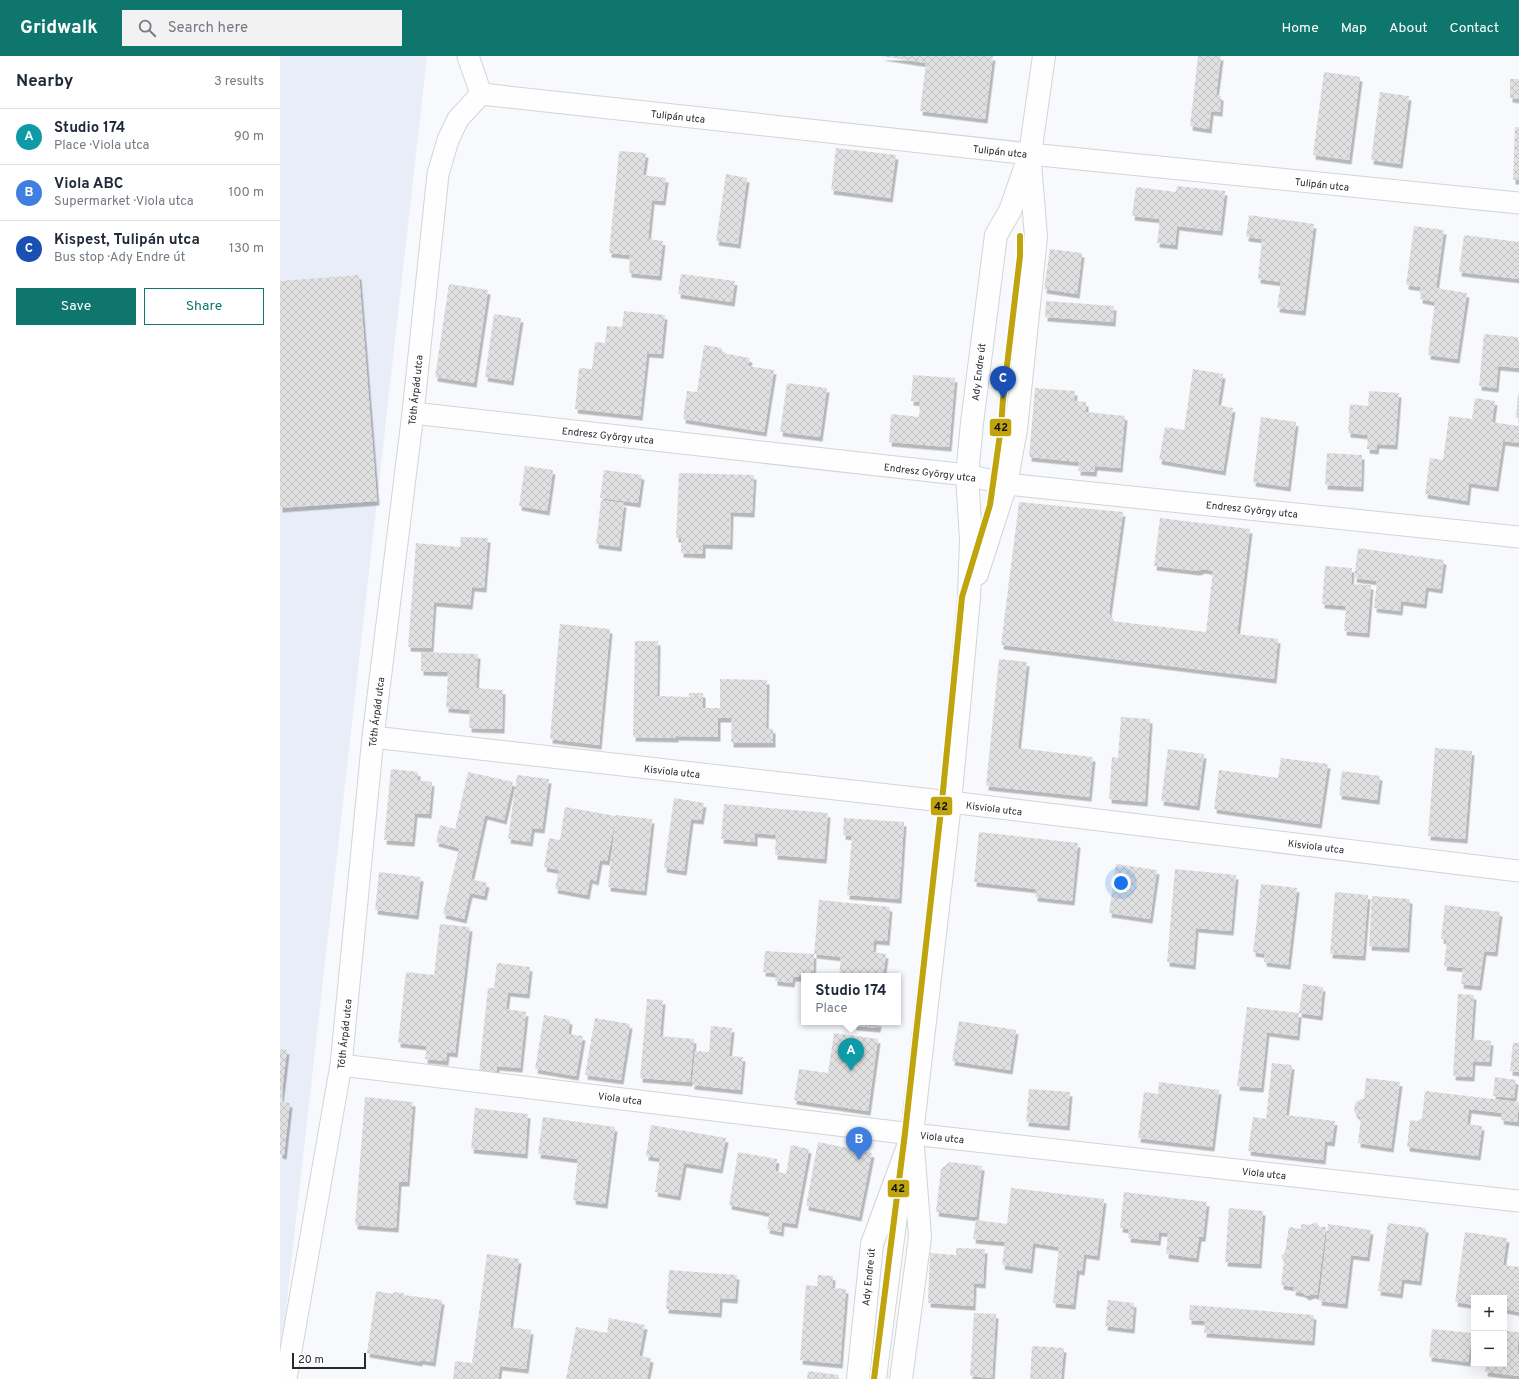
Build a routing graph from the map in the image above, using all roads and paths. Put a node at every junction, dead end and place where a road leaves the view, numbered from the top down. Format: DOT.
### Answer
graph roads {
  1 [pos="468,56"];
  2 [pos="1044,56"];
  3 [pos="481,94"];
  4 [pos="1030,154"];
  5 [pos="1519,203"];
  6 [pos="413,413"];
  7 [pos="967,475"];
  8 [pos="1006,484"];
  9 [pos="1519,538"];
  10 [pos="969,598"];
  11 [pos="373,737"];
  12 [pos="950,803"];
  13 [pos="1519,870"];
  14 [pos="341,1065"];
  15 [pos="912,1134"];
  16 [pos="1519,1201"];
  17 [pos="286,1379"];
  18 [pos="858,1379"];
  19 [pos="881,1379"];
  20 [pos="901,1379"];
  1 -- 3 [label="street"];
  2 -- 4 [label="street, Ady Endre út"];
  3 -- 4 [label="street, Tulipán utca"];
  3 -- 6 [label="street, Tóth Árpád utca"];
  4 -- 5 [label="street, Tulipán utca"];
  4 -- 7 [label="street, Ady Endre út"];
  4 -- 8 [label="street, Ady Endre út"];
  6 -- 7 [label="street, Endresz György utca"];
  6 -- 11 [label="street, Tóth Árpád utca"];
  7 -- 8 [label="street, Endresz György utca"];
  7 -- 10 [label="street, Ady Endre út"];
  8 -- 9 [label="street, Endresz György utca"];
  8 -- 10 [label="street, Ady Endre út"];
  10 -- 12 [label="street, Ady Endre út"];
  11 -- 12 [label="street, Kisviola utca"];
  11 -- 14 [label="street, Tóth Árpád utca"];
  12 -- 13 [label="street, Kisviola utca"];
  12 -- 15 [label="street, Ady Endre út"];
  14 -- 15 [label="street, Viola utca"];
  14 -- 17 [label="street, Tóth Árpád utca"];
  15 -- 16 [label="street, Viola utca"];
  15 -- 18 [label="street, Ady Endre út"];
  15 -- 19 [label="lane"];
  15 -- 20 [label="street, Ady Endre út"];
}
